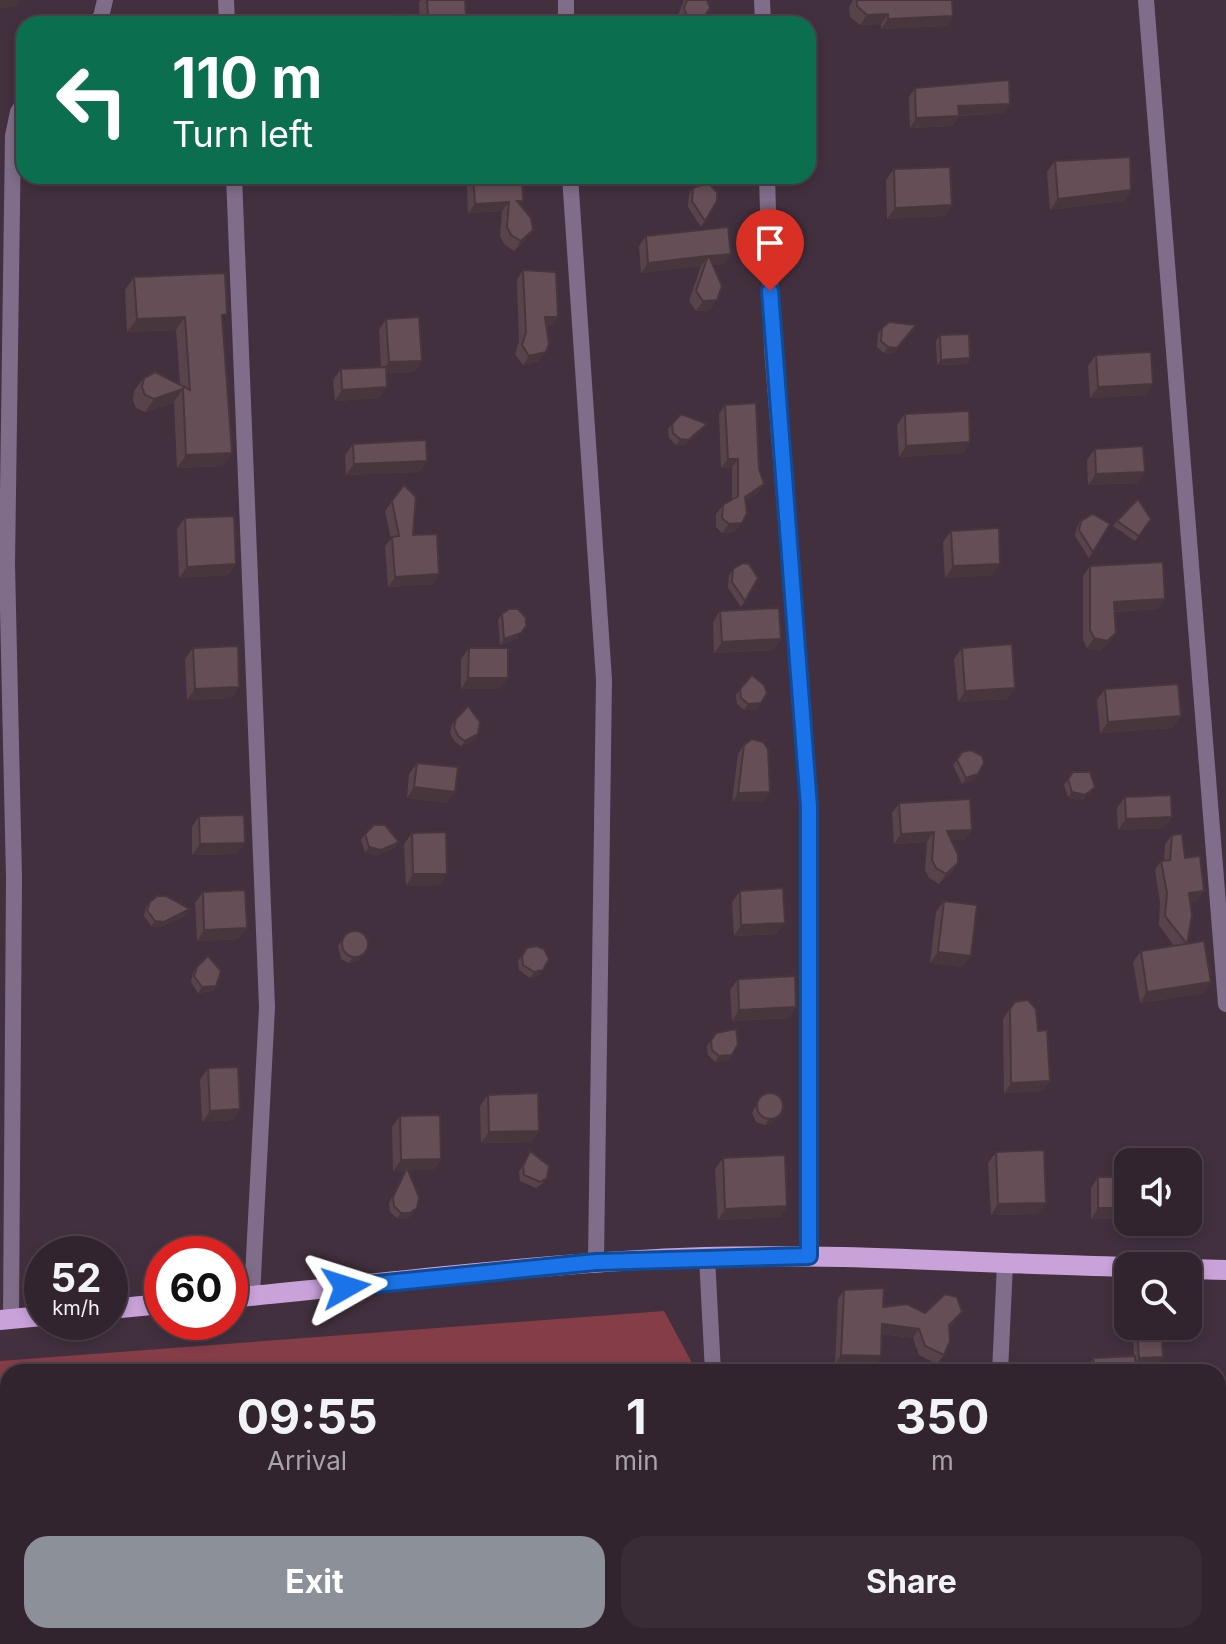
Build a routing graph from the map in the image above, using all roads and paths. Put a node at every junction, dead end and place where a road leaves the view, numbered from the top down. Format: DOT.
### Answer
graph roads {
  1 [pos="1146,0"];
  2 [pos="16,122"];
  3 [pos="234,184"];
  4 [pos="571,184"];
  5 [pos="767,184"];
  6 [pos="6,185"];
  7 [pos="1226,1004"];
  8 [pos="809,1256"];
  9 [pos="707,1257"];
  10 [pos="596,1262"];
  11 [pos="1005,1264"];
  12 [pos="1114,1267"];
  13 [pos="1202,1269"];
  14 [pos="1226,1270"];
  15 [pos="248,1296"];
  16 [pos="252,1296"];
  17 [pos="6,1319"];
  18 [pos="713,1364"];
  19 [pos="1000,1364"];
  1 -- 7 [label="street"];
  2 -- 6 [label="street"];
  3 -- 16 [label="street"];
  4 -- 10 [label="street"];
  5 -- 8 [label="street"];
  6 -- 17 [label="street"];
  8 -- 9 [label="main road"];
  8 -- 11 [label="main road"];
  9 -- 10 [label="main road"];
  9 -- 18 [label="street"];
  10 -- 16 [label="main road"];
  11 -- 12 [label="main road"];
  11 -- 19 [label="street"];
  13 -- 14 [label="main road"];
  15 -- 16 [label="main road"];
}
